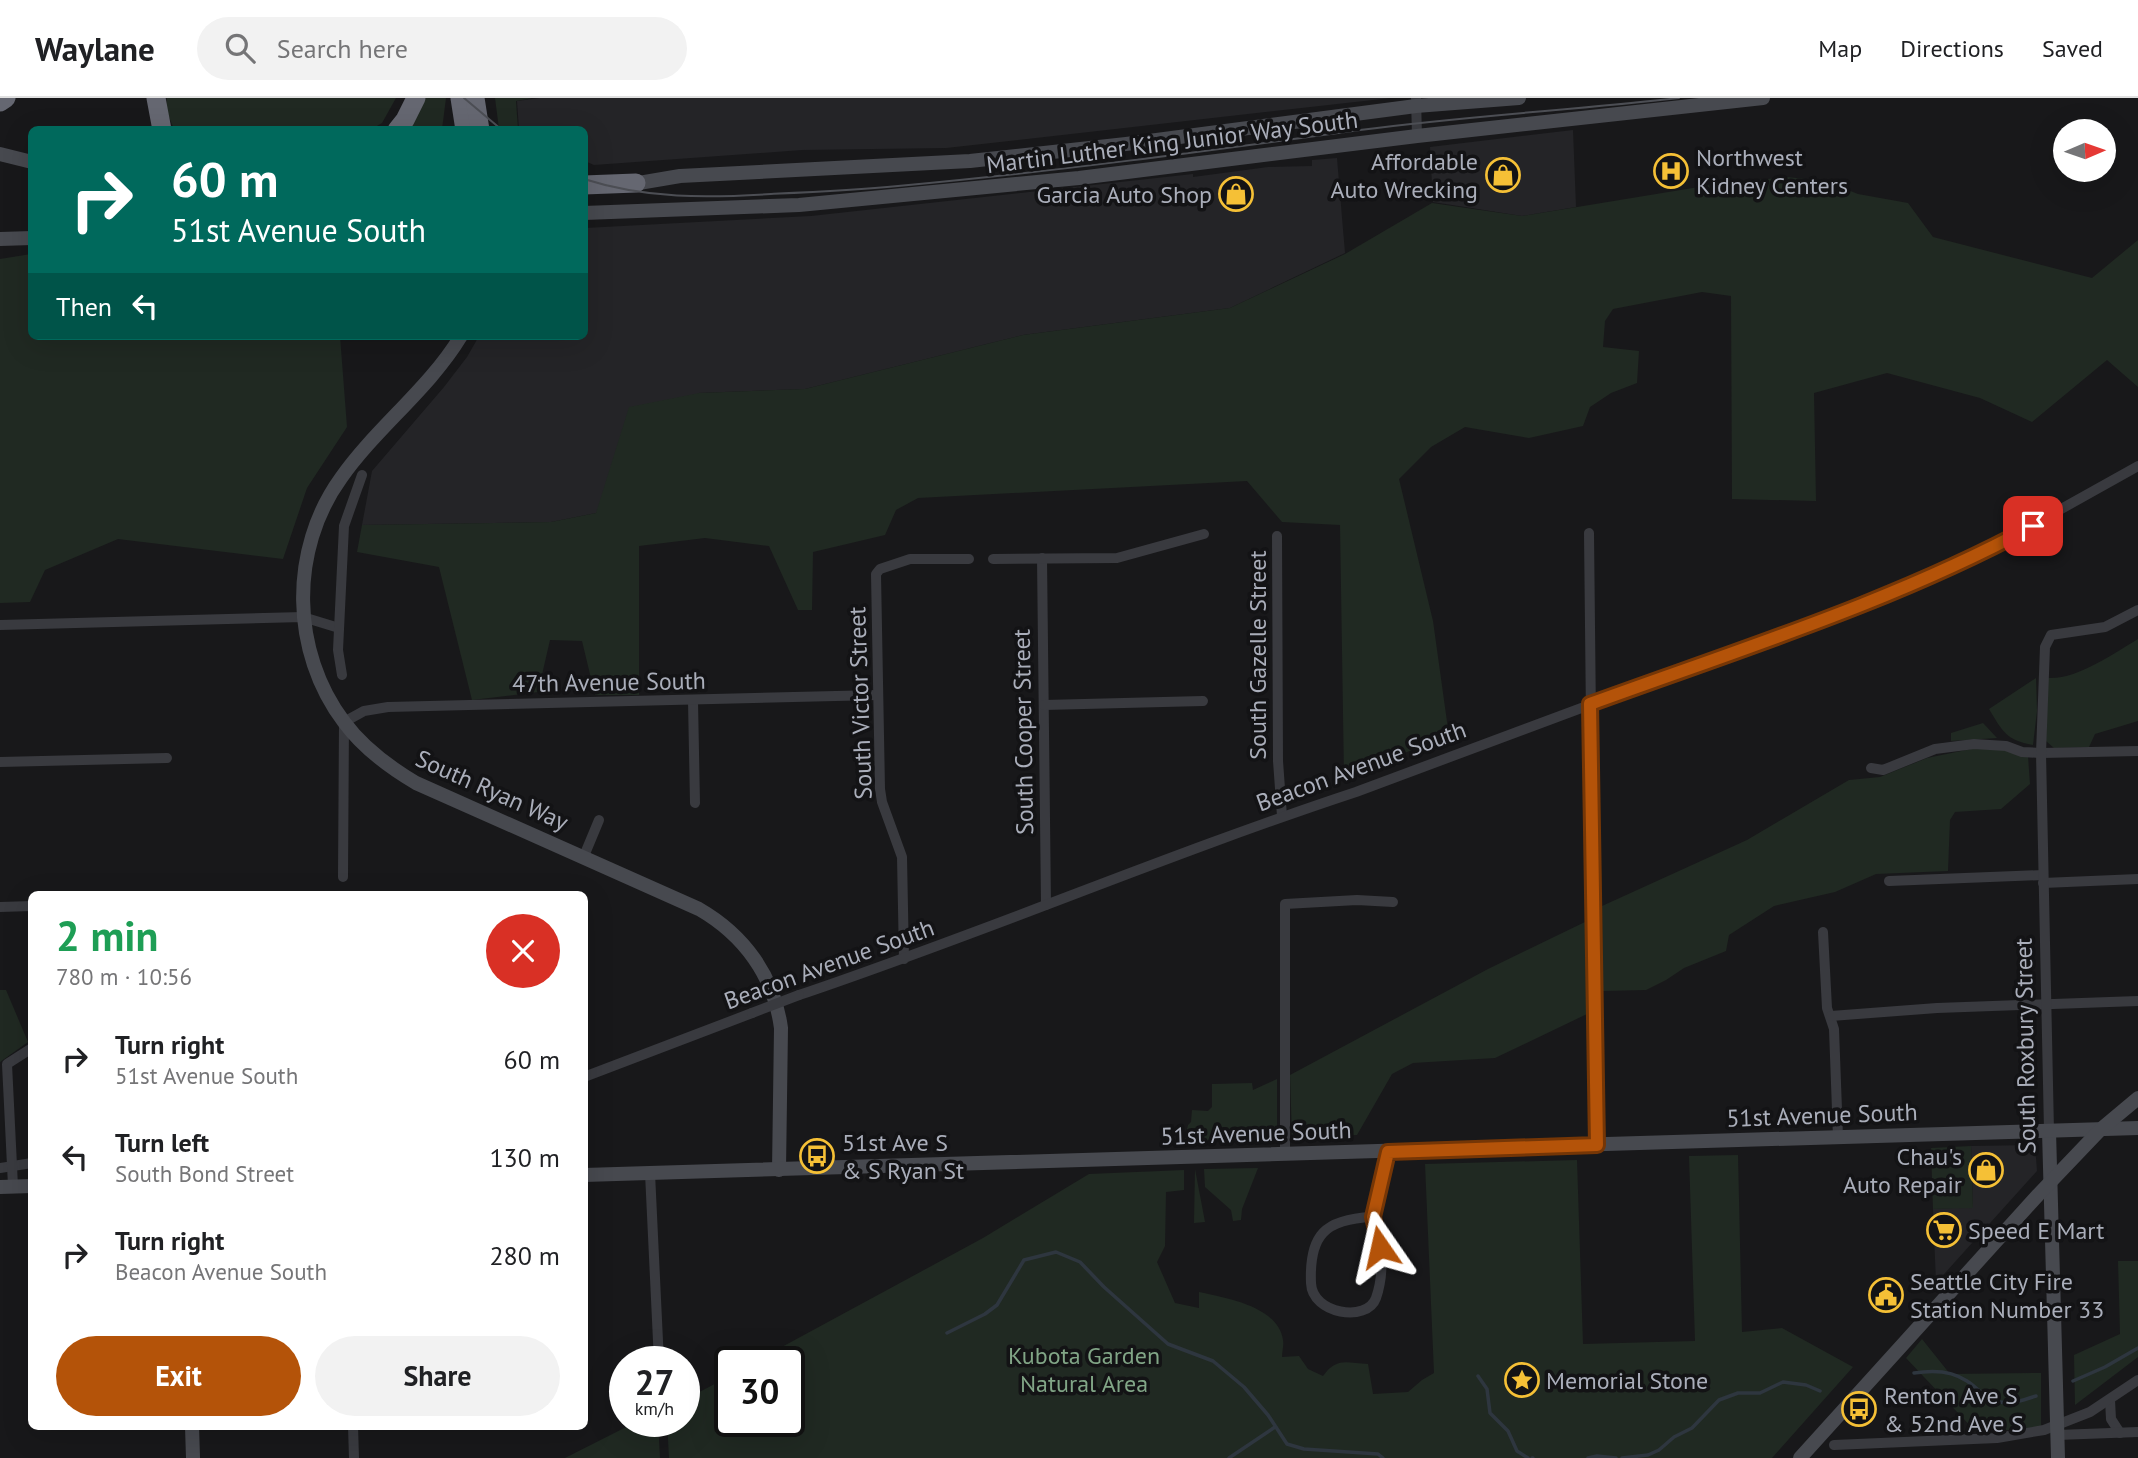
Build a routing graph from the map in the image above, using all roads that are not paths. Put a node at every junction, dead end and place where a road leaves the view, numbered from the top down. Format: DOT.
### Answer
graph roads {
  1 [pos="6,98"];
  2 [pos="145,98"];
  3 [pos="156,98"];
  4 [pos="416,98"];
  5 [pos="475,98"];
  6 [pos="1519,98"];
  7 [pos="1763,98"];
  8 [pos="0,102"];
  9 [pos="1416,102"];
  10 [pos="149,126"];
  11 [pos="161,126"];
  12 [pos="400,126"];
  13 [pos="479,126"];
  14 [pos="1418,136"];
  15 [pos="0,154"];
  16 [pos="28,161"];
  17 [pos="636,183"];
  18 [pos="588,185"];
  19 [pos="588,191"];
  20 [pos="588,213"];
  21 [pos="28,238"];
  22 [pos="0,239"];
  23 [pos="458,340"];
  24 [pos="2138,466"];
  25 [pos="362,475"];
  26 [pos="1589,533"];
  27 [pos="1204,534"];
  28 [pos="1277,536"];
  29 [pos="1042,558"];
  30 [pos="969,559"];
  31 [pos="993,559"];
  32 [pos="2138,610"];
  33 [pos="303,617"];
  34 [pos="0,625"];
  35 [pos="339,628"];
  36 [pos="342,675"];
  37 [pos="878,695"];
  38 [pos="693,701"];
  39 [pos="1203,701"];
  40 [pos="1590,704"];
  41 [pos="1044,705"];
  42 [pos="344,722"];
  43 [pos="2138,751"];
  44 [pos="2041,753"];
  45 [pos="167,758"];
  46 [pos="0,762"];
  47 [pos="1871,768"];
  48 [pos="695,803"];
  49 [pos="1282,816"];
  50 [pos="599,820"];
  51 [pos="584,856"];
  52 [pos="343,877"];
  53 [pos="2043,879"];
  54 [pos="2138,879"];
  55 [pos="1889,881"];
  56 [pos="1393,902"];
  57 [pos="1046,905"];
  58 [pos="28,906"];
  59 [pos="0,907"];
  60 [pos="1823,932"];
  61 [pos="904,959"];
  62 [pos="2138,1001"];
  63 [pos="2047,1004"];
  64 [pos="1831,1016"];
  65 [pos="28,1051"];
  66 [pos="588,1075"];
  67 [pos="2138,1098"];
  68 [pos="2138,1128"];
  69 [pos="2101,1129"];
  70 [pos="2049,1131"];
  71 [pos="1838,1137"];
  72 [pos="1597,1145"];
  73 [pos="1388,1152"];
  74 [pos="1285,1154"];
  75 [pos="28,1164"];
  76 [pos="6,1167"];
  77 [pos="779,1170"];
  78 [pos="650,1173"];
  79 [pos="588,1175"];
  80 [pos="2050,1182"];
  81 [pos="7,1186"];
  82 [pos="28,1186"];
  83 [pos="2022,1214"];
  84 [pos="1373,1217"];
  85 [pos="2052,1226"];
  86 [pos="658,1346"];
  87 [pos="2138,1380"];
  88 [pos="2110,1399"];
  89 [pos="192,1430"];
  90 [pos="353,1430"];
  91 [pos="2057,1430"];
  92 [pos="2138,1432"];
  93 [pos="2120,1433"];
  94 [pos="1833,1445"];
  95 [pos="193,1458"];
  96 [pos="354,1458"];
  97 [pos="1800,1458"];
  98 [pos="2058,1458"];
  1 -- 8 [label="highway"];
  2 -- 10 [label="highway"];
  3 -- 11 [label="highway"];
  4 -- 12 [label="highway"];
  5 -- 13 [label="highway"];
  6 -- 9 [label="street, Martin Luther King Junior Way South"];
  7 -- 14 [label="street, Martin Luther King Junior Way South"];
  9 -- 14 [label="street"];
  9 -- 17 [label="street, Martin Luther King Junior Way South"];
  14 -- 20 [label="street, Martin Luther King Junior Way South"];
  15 -- 16 [label="street"];
  17 -- 18 [label="highway"];
  17 -- 19 [label="street, Martin Luther King Junior Way South"];
  21 -- 22 [label="street"];
  23 -- 33 [label="street, South Ryan Way"];
  24 -- 40 [label="street, Beacon Avenue South"];
  25 -- 35 [label="street"];
  26 -- 40 [label="street"];
  27 -- 29 [label="street"];
  28 -- 49 [label="street, South Gazelle Street"];
  29 -- 31 [label="street"];
  29 -- 41 [label="street, South Cooper Street"];
  30 -- 37 [label="street, South Victor Street"];
  32 -- 44 [label="street, South Roxbury Street"];
  33 -- 34 [label="street"];
  33 -- 35 [label="street"];
  33 -- 42 [label="street, South Ryan Way"];
  35 -- 36 [label="street"];
  37 -- 38 [label="street, 47th Avenue South"];
  37 -- 61 [label="street, South Victor Street"];
  38 -- 42 [label="street, 47th Avenue South"];
  38 -- 48 [label="street"];
  39 -- 41 [label="street"];
  40 -- 49 [label="street, Beacon Avenue South"];
  40 -- 72 [label="street"];
  41 -- 57 [label="street, South Cooper Street"];
  42 -- 51 [label="street, South Ryan Way"];
  42 -- 52 [label="street"];
  43 -- 44 [label="street"];
  44 -- 47 [label="street"];
  44 -- 53 [label="street, South Roxbury Street"];
  45 -- 46 [label="street"];
  49 -- 57 [label="street, Beacon Avenue South"];
  50 -- 51 [label="street"];
  51 -- 77 [label="street, South Ryan Way"];
  53 -- 54 [label="street"];
  53 -- 55 [label="street"];
  53 -- 63 [label="street, South Roxbury Street"];
  56 -- 74 [label="street"];
  57 -- 61 [label="street, Beacon Avenue South"];
  58 -- 59 [label="street"];
  60 -- 64 [label="street"];
  61 -- 66 [label="street, Beacon Avenue South, bridge"];
  62 -- 63 [label="street"];
  63 -- 64 [label="street"];
  63 -- 70 [label="street, South Roxbury Street"];
  64 -- 71 [label="street"];
  65 -- 76 [label="street"];
  67 -- 69 [label="street"];
  68 -- 69 [label="street, 51st Avenue South"];
  69 -- 70 [label="street, 51st Avenue South"];
  69 -- 80 [label="street"];
  70 -- 71 [label="street, 51st Avenue South"];
  70 -- 80 [label="street, South Roxbury Street"];
  71 -- 72 [label="street, 51st Avenue South"];
  72 -- 73 [label="street, 51st Avenue South"];
  73 -- 74 [label="street, 51st Avenue South"];
  73 -- 84 [label="street"];
  74 -- 77 [label="street, 51st Avenue South"];
  75 -- 76 [label="street"];
  76 -- 81 [label="street"];
  77 -- 78 [label="street, 51st Avenue South"];
  78 -- 79 [label="street, 51st Avenue South"];
  78 -- 86 [label="street"];
  80 -- 83 [label="street"];
  80 -- 85 [label="street, South Roxbury Street"];
  81 -- 82 [label="street"];
  83 -- 85 [label="street"];
  83 -- 97 [label="street"];
  84 -- 84 [label="street"];
  85 -- 91 [label="street, South Roxbury Street"];
  87 -- 88 [label="street"];
  88 -- 91 [label="street"];
  88 -- 93 [label="street"];
  89 -- 95 [label="street"];
  90 -- 96 [label="street"];
  91 -- 93 [label="street"];
  91 -- 94 [label="street"];
  91 -- 98 [label="street, South Roxbury Street"];
  92 -- 93 [label="street"];
}
